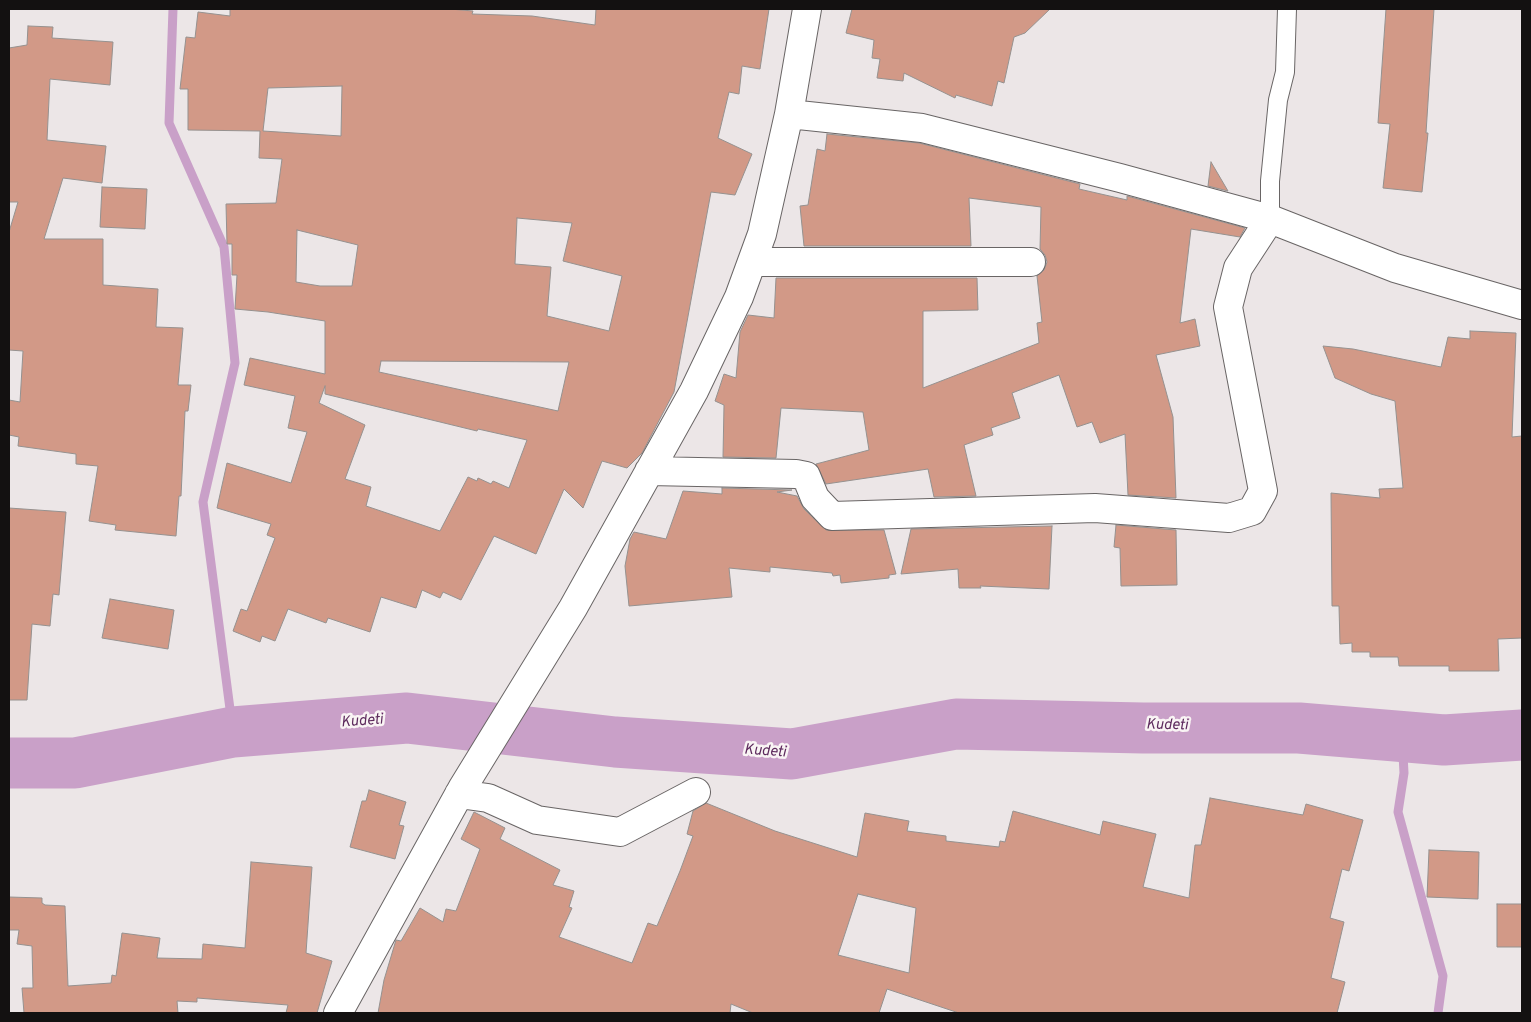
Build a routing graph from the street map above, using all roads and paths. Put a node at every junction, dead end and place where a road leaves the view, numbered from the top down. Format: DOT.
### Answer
graph roads {
  1 [pos="807,9"];
  2 [pos="1287,9"];
  3 [pos="789,114"];
  4 [pos="1270,219"];
  5 [pos="752,262"];
  6 [pos="1031,262"];
  7 [pos="1522,306"];
  8 [pos="649,471"];
  9 [pos="461,791"];
  10 [pos="696,792"];
  11 [pos="338,1013"];
  1 -- 3 [label="street"];
  2 -- 4 [label="lane"];
  3 -- 4 [label="street"];
  3 -- 5 [label="street"];
  4 -- 7 [label="street"];
  4 -- 8 [label="street"];
  5 -- 6 [label="street"];
  5 -- 8 [label="street"];
  8 -- 9 [label="street"];
  9 -- 10 [label="street"];
  9 -- 11 [label="street"];
}
